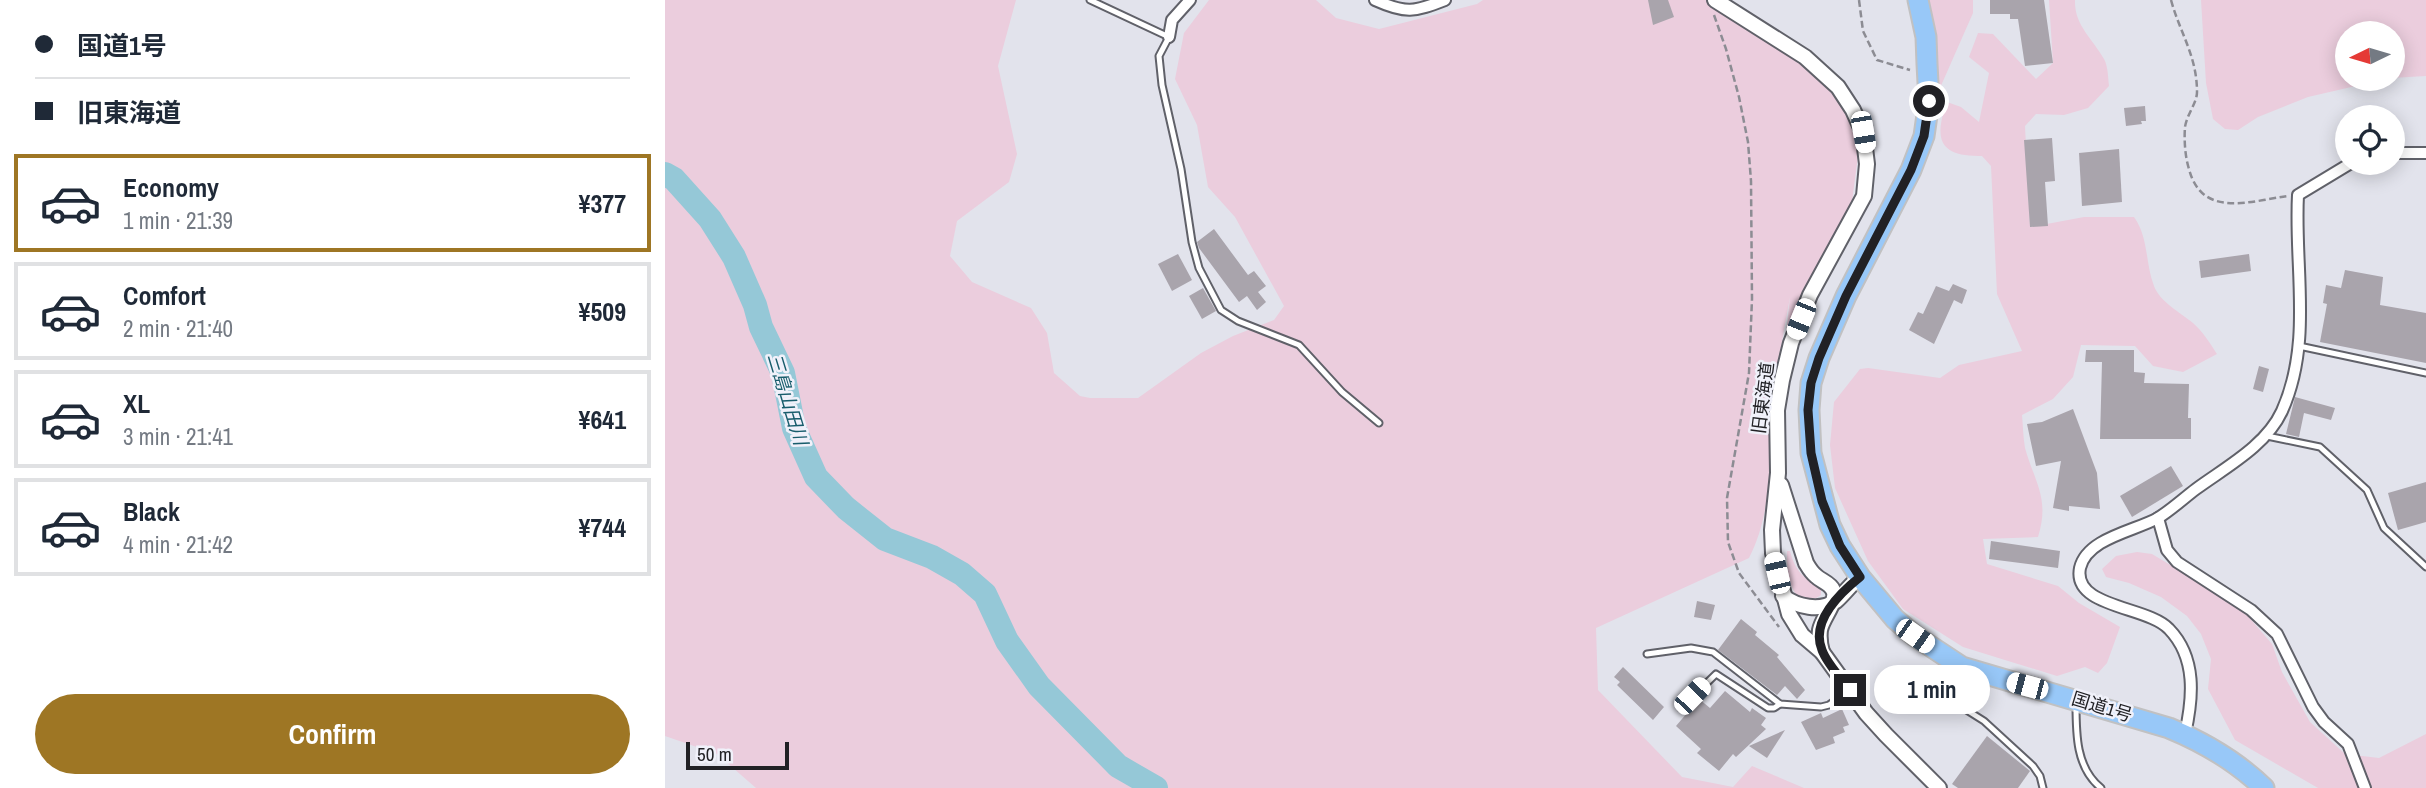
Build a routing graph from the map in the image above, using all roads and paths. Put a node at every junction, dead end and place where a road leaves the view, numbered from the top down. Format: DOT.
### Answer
graph roads {
  1 [pos="1090,0"];
  2 [pos="1190,0"];
  3 [pos="1375,0"];
  4 [pos="1445,0"];
  5 [pos="1859,0"];
  6 [pos="1918,0"];
  7 [pos="2171,0"];
  8 [pos="1715,1"];
  9 [pos="1169,37"];
  10 [pos="1916,79"];
  11 [pos="2405,153"];
  12 [pos="2426,153"];
  13 [pos="2335,173"];
  14 [pos="2298,195"];
  15 [pos="2299,346"];
  16 [pos="2426,373"];
  17 [pos="1379,423"];
  18 [pos="2266,436"];
  19 [pos="1778,473"];
  20 [pos="2158,518"];
  21 [pos="1798,541"];
  22 [pos="1773,553"];
  23 [pos="2426,567"];
  24 [pos="1846,584"];
  25 [pos="1783,596"];
  26 [pos="1833,603"];
  27 [pos="1779,627"];
  28 [pos="1822,652"];
  29 [pos="1647,654"];
  30 [pos="1962,676"];
  31 [pos="1850,690"];
  32 [pos="2076,699"];
  33 [pos="1780,704"];
  34 [pos="1681,708"];
  35 [pos="2185,734"];
  36 [pos="1939,788"];
  37 [pos="2043,788"];
  38 [pos="2101,788"];
  39 [pos="2264,788"];
  40 [pos="2365,788"];
  1 -- 9 [label="lane"];
  2 -- 9 [label="street"];
  3 -- 4 [label="street"];
  5 -- 10 [label="path"];
  6 -- 24 [label="highway, 国道1号"];
  7 -- 14 [label="path"];
  8 -- 19 [label="street, 旧東海道"];
  8 -- 27 [label="path"];
  9 -- 17 [label="lane"];
  11 -- 12 [label="street"];
  13 -- 14 [label="street"];
  14 -- 15 [label="street"];
  15 -- 16 [label="lane"];
  15 -- 18 [label="street"];
  18 -- 20 [label="street"];
  18 -- 23 [label="lane"];
  19 -- 21 [label="street"];
  19 -- 22 [label="street, 旧東海道"];
  20 -- 35 [label="street"];
  20 -- 40 [label="street"];
  21 -- 22 [label="street"];
  21 -- 24 [label="street"];
  22 -- 25 [label="street, 旧東海道"];
  24 -- 26 [label="street"];
  24 -- 30 [label="highway, 国道1号"];
  25 -- 26 [label="street"];
  25 -- 28 [label="street, 旧東海道"];
  26 -- 28 [label="street"];
  28 -- 31 [label="street, 旧東海道"];
  29 -- 33 [label="lane"];
  30 -- 32 [label="highway, 国道1号"];
  30 -- 37 [label="lane"];
  31 -- 33 [label="lane"];
  31 -- 36 [label="street, 旧東海道"];
  32 -- 35 [label="highway, 国道1号"];
  32 -- 38 [label="lane"];
  33 -- 34 [label="lane"];
  35 -- 39 [label="highway, 国道1号"];
}
